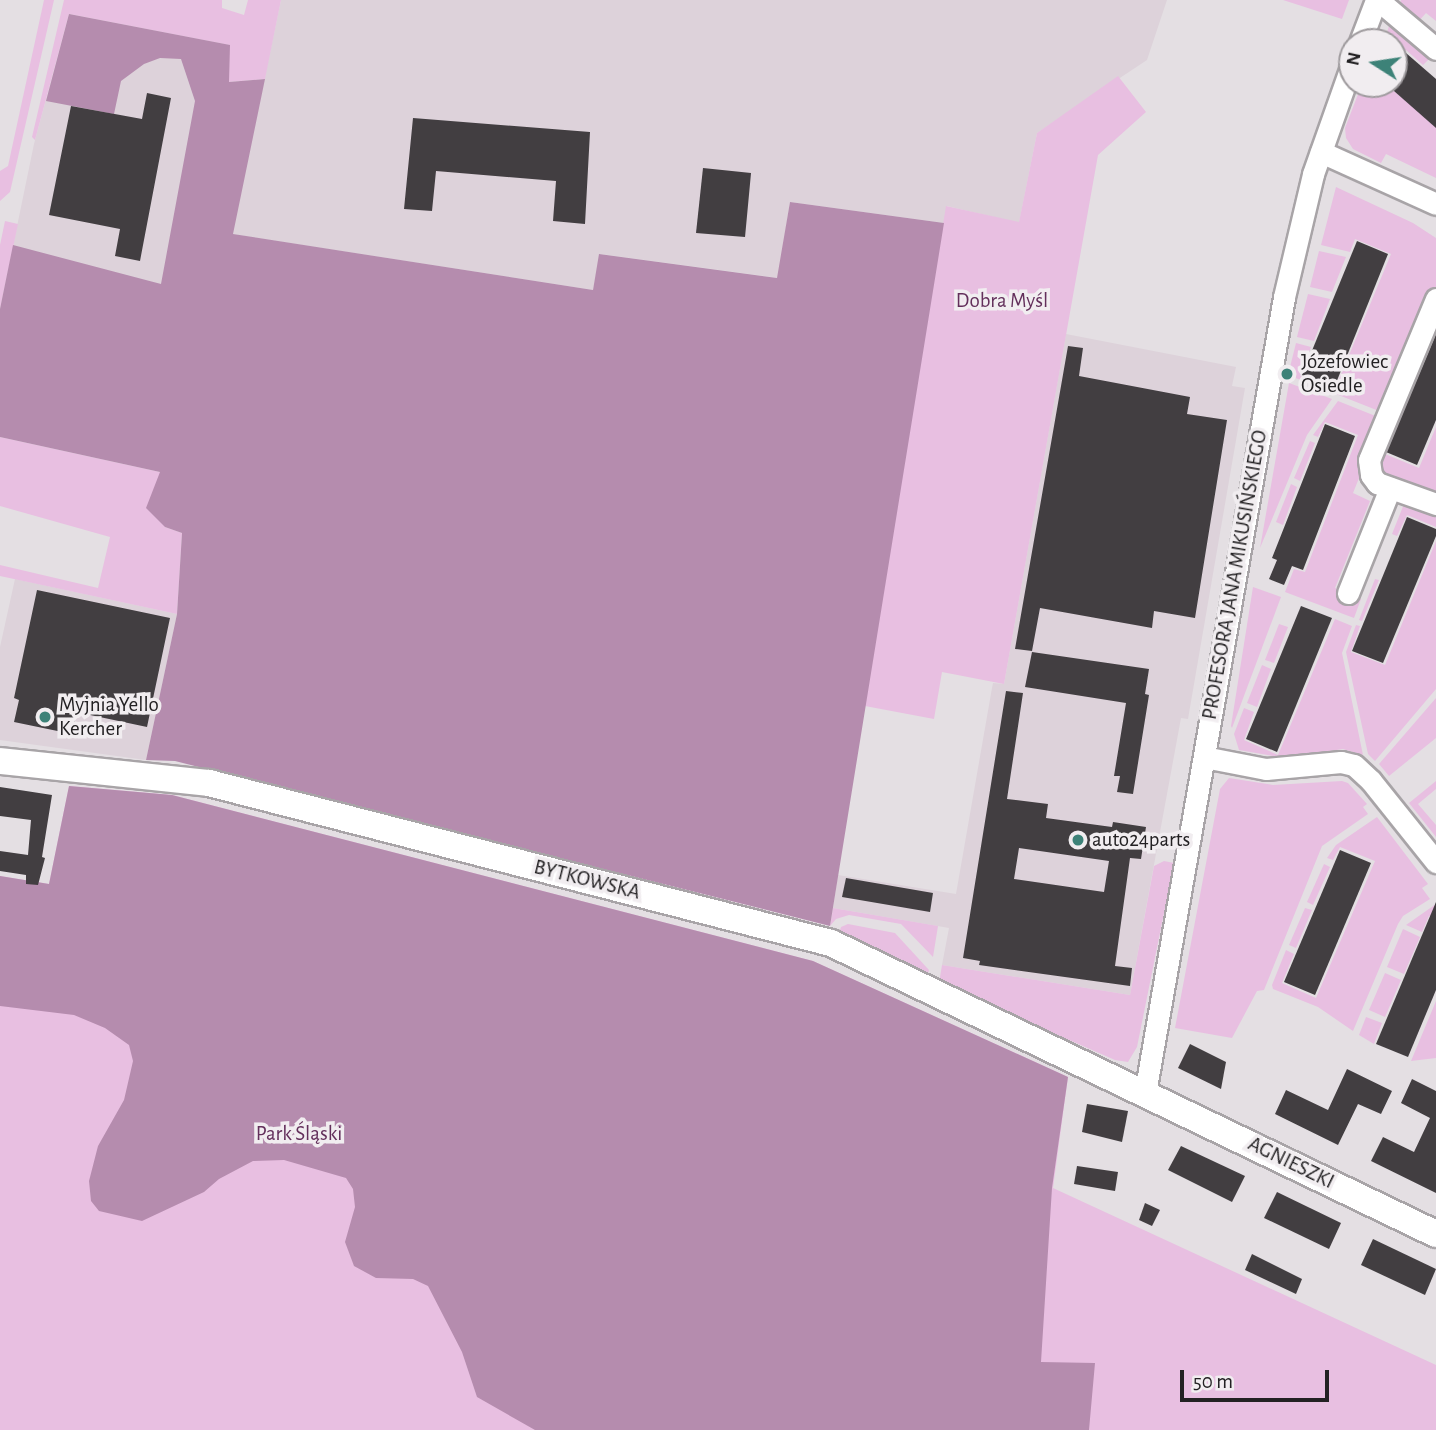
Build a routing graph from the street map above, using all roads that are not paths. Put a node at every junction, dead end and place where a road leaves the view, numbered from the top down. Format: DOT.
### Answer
graph roads {
  1 [pos="1377,0"];
  2 [pos="1366,28"];
  3 [pos="1436,49"];
  4 [pos="1340,98"];
  5 [pos="1321,152"];
  6 [pos="1436,204"];
  7 [pos="1436,299"];
  8 [pos="1390,488"];
  9 [pos="1436,504"];
  10 [pos="1348,593"];
  11 [pos="1204,757"];
  12 [pos="0,761"];
  13 [pos="1436,862"];
  14 [pos="1145,1093"];
  15 [pos="1436,1234"];
  1 -- 2 [label="street"];
  1 -- 3 [label="street"];
  4 -- 5 [label="street, PROFESORA JANA MIKUSIŃSKIEGO"];
  5 -- 6 [label="street"];
  5 -- 11 [label="street, PROFESORA JANA MIKUSIŃSKIEGO"];
  7 -- 8 [label="street"];
  8 -- 9 [label="street"];
  8 -- 10 [label="street"];
  11 -- 13 [label="street"];
  11 -- 14 [label="street, PROFESORA JANA MIKUSIŃSKIEGO"];
  12 -- 14 [label="street, BYTKOWSKA"];
  14 -- 15 [label="street, AGNIESZKI"];
}
